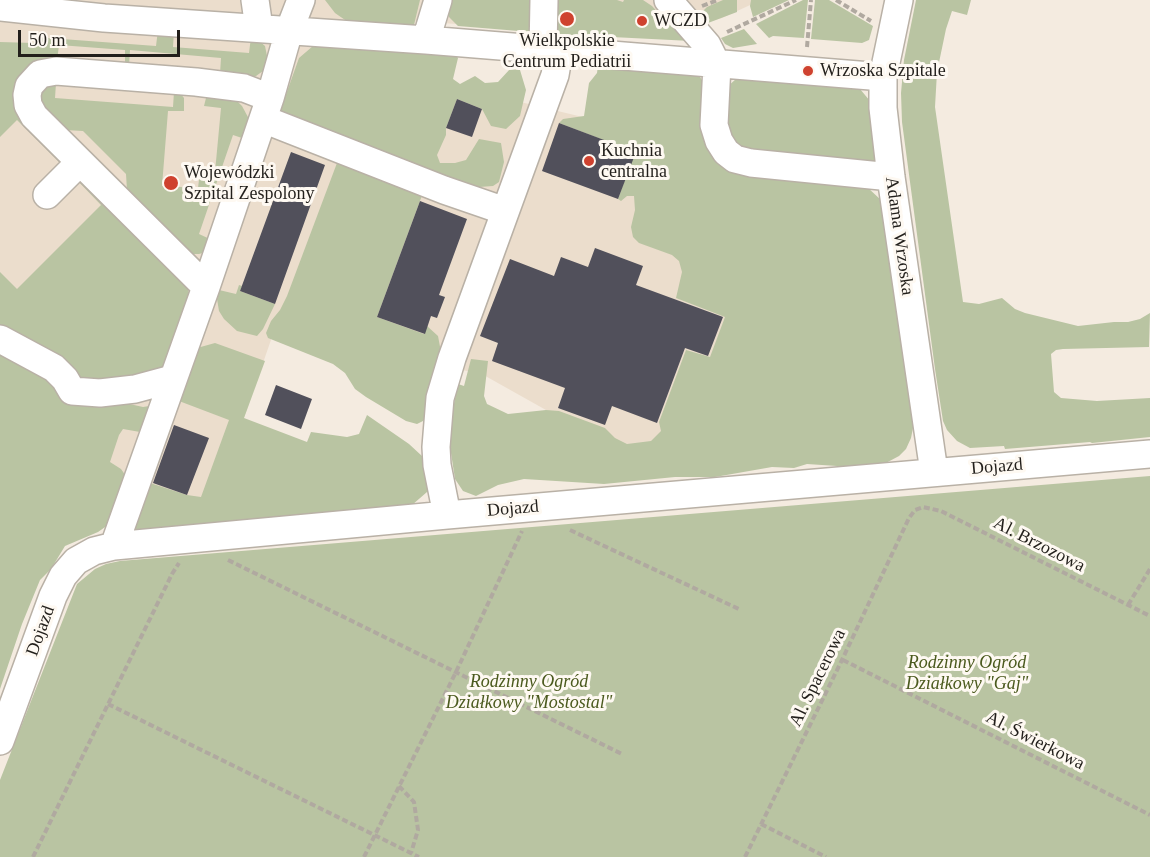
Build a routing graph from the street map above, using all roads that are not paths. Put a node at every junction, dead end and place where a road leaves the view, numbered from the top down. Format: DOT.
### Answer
graph roads {
  1 [pos="255,0"];
  2 [pos="301,0"];
  3 [pos="438,0"];
  4 [pos="544,0"];
  5 [pos="668,0"];
  6 [pos="899,0"];
  7 [pos="0,8"];
  8 [pos="259,28"];
  9 [pos="289,31"];
  10 [pos="426,40"];
  11 [pos="551,51"];
  12 [pos="717,65"];
  13 [pos="883,77"];
  14 [pos="267,108"];
  15 [pos="80,162"];
  16 [pos="891,177"];
  17 [pos="47,195"];
  18 [pos="505,211"];
  19 [pos="206,287"];
  20 [pos="0,339"];
  21 [pos="172,379"];
  22 [pos="1150,454"];
  23 [pos="934,472"];
  24 [pos="447,515"];
  25 [pos="114,546"];
  26 [pos="0,741"];
  1 -- 8 [label="street"];
  2 -- 9 [label="street"];
  3 -- 10 [label="street"];
  4 -- 11 [label="street"];
  5 -- 12 [label="street"];
  6 -- 13 [label="street, Adama Wrzoska"];
  7 -- 8 [label="street"];
  8 -- 9 [label="street"];
  9 -- 10 [label="street"];
  9 -- 14 [label="street"];
  10 -- 11 [label="street"];
  11 -- 12 [label="street"];
  11 -- 18 [label="street"];
  12 -- 13 [label="street"];
  12 -- 16 [label="street"];
  13 -- 16 [label="street, Adama Wrzoska"];
  14 -- 15 [label="street"];
  14 -- 18 [label="street"];
  14 -- 19 [label="street"];
  15 -- 17 [label="street"];
  15 -- 19 [label="street"];
  16 -- 23 [label="street, Adama Wrzoska"];
  18 -- 24 [label="street"];
  19 -- 21 [label="street"];
  20 -- 21 [label="street"];
  21 -- 25 [label="street"];
  22 -- 23 [label="street, Dojazd"];
  23 -- 24 [label="street, Dojazd"];
  24 -- 25 [label="street, Dojazd"];
  25 -- 26 [label="street, Dojazd"];
}
